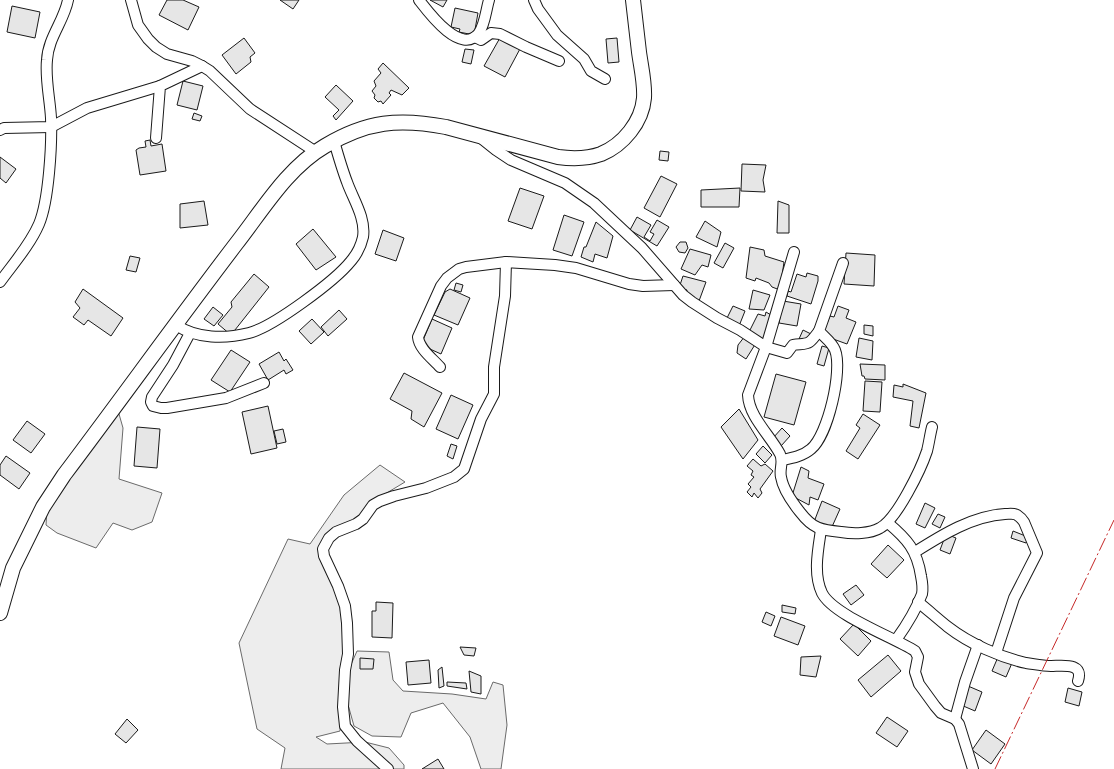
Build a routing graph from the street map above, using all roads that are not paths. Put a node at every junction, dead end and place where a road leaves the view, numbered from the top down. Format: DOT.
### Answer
graph roads {
  1 [pos="68,0"];
  2 [pos="131,0"];
  3 [pos="419,0"];
  4 [pos="489,0"];
  5 [pos="534,0"];
  6 [pos="633,0"];
  7 [pos="475,36"];
  8 [pos="559,61"];
  9 [pos="202,66"];
  10 [pos="605,79"];
  11 [pos="160,86"];
  12 [pos="51,127"];
  13 [pos="0,130"];
  14 [pos="480,136"];
  15 [pos="156,138"];
  16 [pos="334,141"];
  17 [pos="316,152"];
  18 [pos="794,252"];
  19 [pos="506,262"];
  20 [pos="843,263"];
  21 [pos="0,282"];
  22 [pos="674,285"];
  23 [pos="176,325"];
  24 [pos="819,332"];
  25 [pos="190,333"];
  26 [pos="766,347"];
  27 [pos="440,367"];
  28 [pos="264,383"];
  29 [pos="932,427"];
  30 [pos="782,460"];
  31 [pos="888,523"];
  32 [pos="821,530"];
  33 [pos="915,552"];
  34 [pos="918,602"];
  35 [pos="0,613"];
  36 [pos="896,640"];
  37 [pos="978,645"];
  38 [pos="996,653"];
  39 [pos="1078,681"];
  40 [pos="955,719"];
  41 [pos="388,769"];
  42 [pos="973,769"];
  1 -- 12 [label="street"];
  2 -- 9 [label="street"];
  3 -- 7 [label="street"];
  4 -- 7 [label="street"];
  5 -- 10 [label="street"];
  6 -- 14 [label="main road"];
  7 -- 8 [label="street"];
  9 -- 11 [label="street"];
  9 -- 17 [label="street"];
  11 -- 12 [label="street"];
  11 -- 15 [label="street"];
  12 -- 13 [label="street"];
  12 -- 21 [label="street"];
  14 -- 16 [label="main road"];
  14 -- 22 [label="street"];
  16 -- 17 [label="main road"];
  16 -- 25 [label="street"];
  17 -- 23 [label="main road"];
  18 -- 26 [label="street"];
  19 -- 22 [label="street"];
  19 -- 27 [label="street"];
  19 -- 41 [label="street"];
  20 -- 24 [label="street"];
  22 -- 26 [label="street"];
  23 -- 25 [label="street"];
  23 -- 35 [label="main road"];
  24 -- 26 [label="street"];
  24 -- 30 [label="street"];
  25 -- 28 [label="street"];
  26 -- 30 [label="street"];
  29 -- 31 [label="street"];
  30 -- 32 [label="street"];
  31 -- 32 [label="street"];
  31 -- 33 [label="street"];
  32 -- 36 [label="street"];
  33 -- 34 [label="street"];
  33 -- 38 [label="street"];
  34 -- 36 [label="street"];
  34 -- 37 [label="street"];
  36 -- 40 [label="street"];
  37 -- 38 [label="street"];
  37 -- 40 [label="street"];
  38 -- 39 [label="street"];
  40 -- 42 [label="street"];
}
